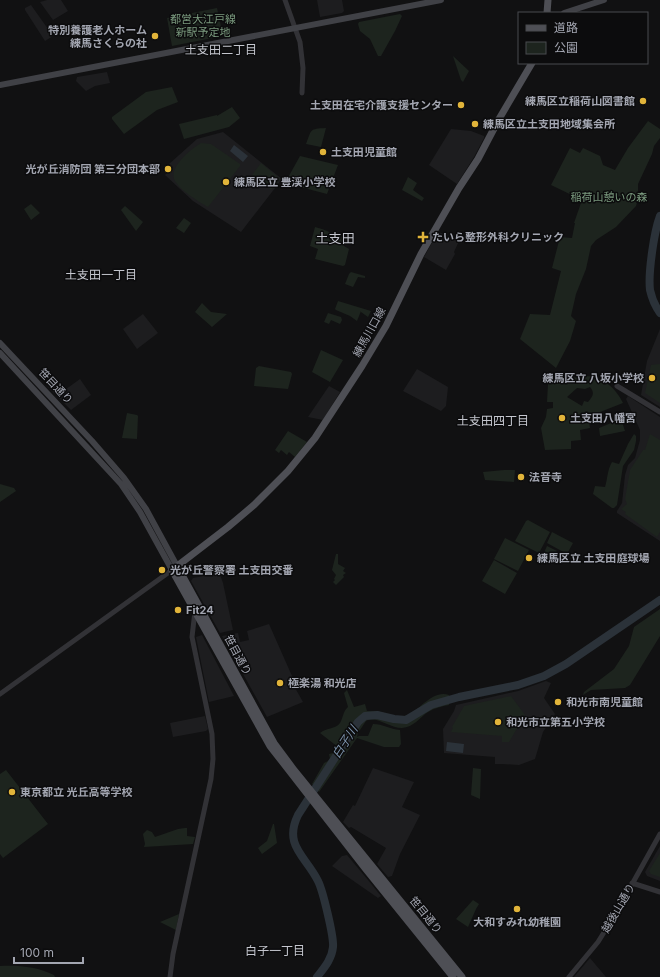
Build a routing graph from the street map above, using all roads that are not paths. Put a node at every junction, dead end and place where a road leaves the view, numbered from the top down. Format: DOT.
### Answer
graph roads {
  1 [pos="285,0"];
  2 [pos="441,0"];
  3 [pos="548,0"];
  4 [pos="604,0"];
  5 [pos="547,12"];
  6 [pos="567,12"];
  7 [pos="295,28"];
  8 [pos="531,64"];
  9 [pos="0,85"];
  10 [pos="302,93"];
  11 [pos="0,343"];
  12 [pos="0,353"];
  13 [pos="617,386"];
  14 [pos="660,412"];
  15 [pos="175,568"];
  16 [pos="197,601"];
  17 [pos="195,612"];
  18 [pos="0,694"];
  19 [pos="308,792"];
  20 [pos="319,805"];
  21 [pos="660,834"];
  22 [pos="632,882"];
  23 [pos="660,892"];
  24 [pos="170,977"];
  25 [pos="454,977"];
  26 [pos="462,977"];
  27 [pos="569,977"];
  1 -- 7 [label="street"];
  2 -- 7 [label="main road"];
  3 -- 5 [label="main road"];
  4 -- 6 [label="main road"];
  7 -- 9 [label="main road"];
  7 -- 10 [label="street"];
  8 -- 15 [label="main road, 練馬川口線"];
  11 -- 15 [label="main road, 笹目通り"];
  12 -- 15 [label="main road, 笹目通り"];
  13 -- 14 [label="street"];
  15 -- 16 [label="main road, 笹目通り"];
  15 -- 17 [label="main road, 笹目通り"];
  15 -- 18 [label="street"];
  16 -- 17 [label="street"];
  16 -- 19 [label="main road, 笹目通り"];
  17 -- 19 [label="main road, 笹目通り"];
  17 -- 24 [label="street"];
  19 -- 20 [label="main road, 笹目通り"];
  20 -- 25 [label="main road, 笹目通り"];
  20 -- 26 [label="main road, 笹目通り"];
  21 -- 22 [label="street, 越後山通り"];
  22 -- 23 [label="street"];
  22 -- 27 [label="street, 越後山通り"];
}
